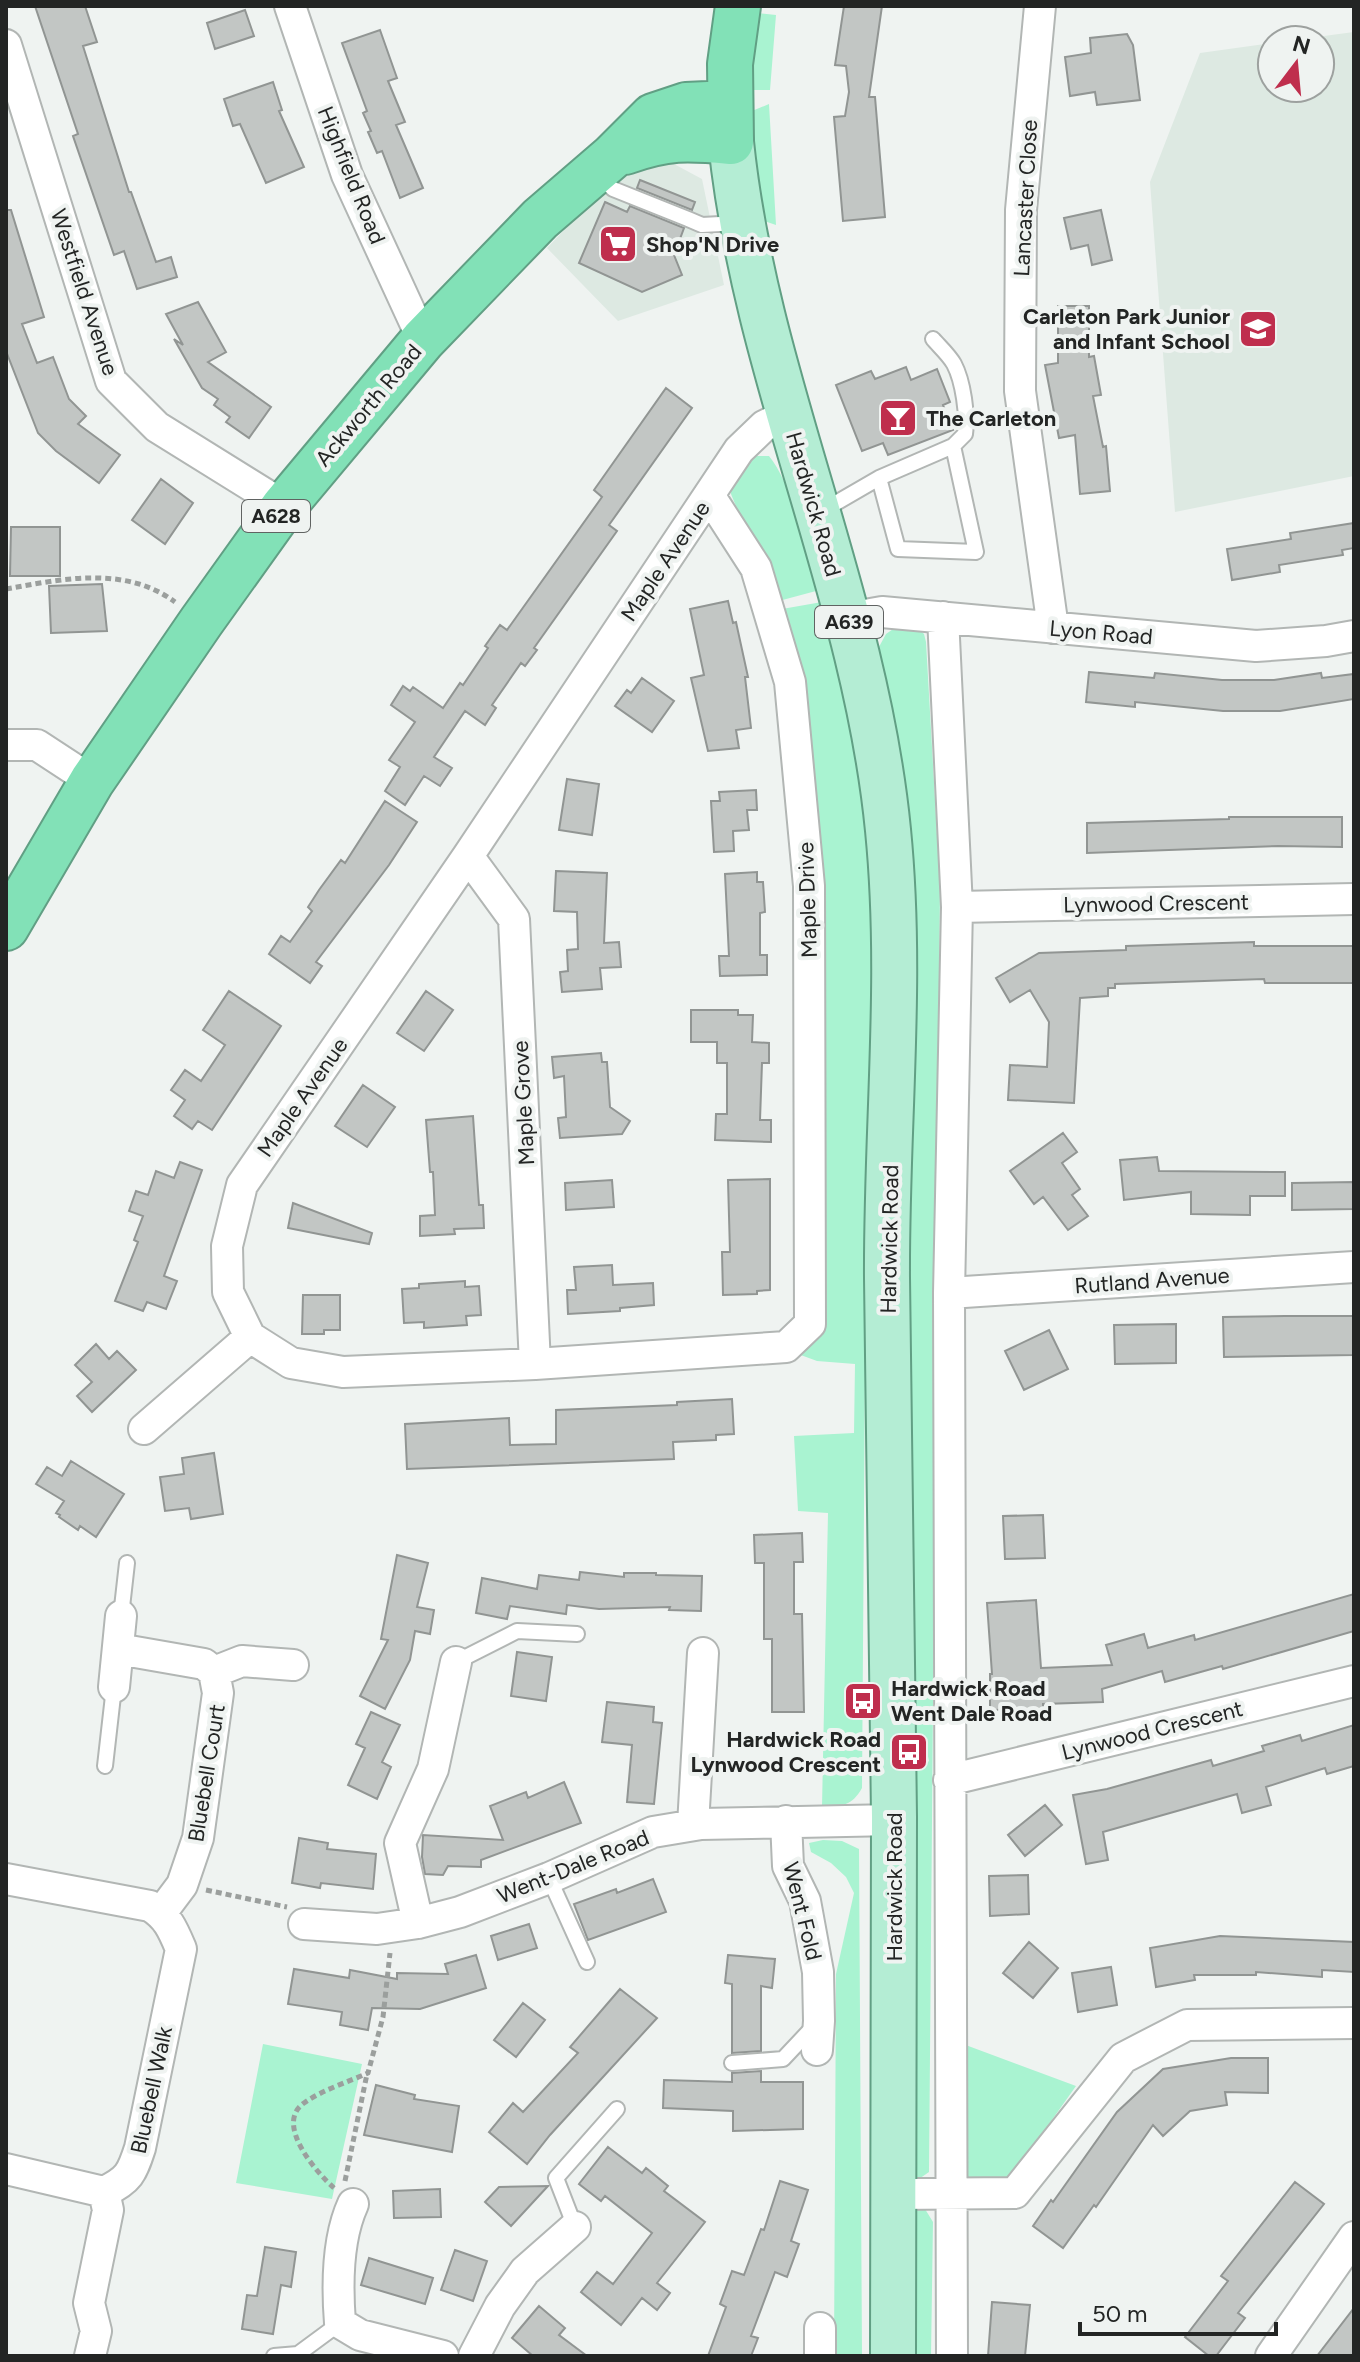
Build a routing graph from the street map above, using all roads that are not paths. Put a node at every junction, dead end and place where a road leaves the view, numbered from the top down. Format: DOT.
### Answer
graph roads {
  1 [pos="290,6"];
  2 [pos="738,6"];
  3 [pos="1040,6"];
  4 [pos="6,45"];
  5 [pos="730,122"];
  6 [pos="603,164"];
  7 [pos="741,223"];
  8 [pos="933,339"];
  9 [pos="423,340"];
  10 [pos="788,414"];
  11 [pos="953,446"];
  12 [pos="879,478"];
  13 [pos="709,495"];
  14 [pos="284,506"];
  15 [pos="817,514"];
  16 [pos="943,617"];
  17 [pos="848,618"];
  18 [pos="1053,628"];
  19 [pos="1354,636"];
  20 [pos="6,745"];
  21 [pos="92,781"];
  22 [pos="468,856"];
  23 [pos="1354,899"];
  24 [pos="957,907"];
  25 [pos="6,928"];
  26 [pos="1354,1267"];
  27 [pos="949,1293"];
  28 [pos="250,1337"];
  29 [pos="535,1364"];
  30 [pos="144,1429"];
  31 [pos="127,1563"];
  32 [pos="121,1616"];
  33 [pos="577,1634"];
  34 [pos="118,1649"];
  35 [pos="703,1653"];
  36 [pos="456,1662"];
  37 [pos="293,1665"];
  38 [pos="214,1672"];
  39 [pos="1354,1681"];
  40 [pos="114,1687"];
  41 [pos="105,1766"];
  42 [pos="949,1780"];
  43 [pos="894,1820"];
  44 [pos="786,1821"];
  45 [pos="693,1825"];
  46 [pos="549,1878"];
  47 [pos="6,1879"];
  48 [pos="161,1913"];
  49 [pos="304,1924"];
  50 [pos="406,1925"];
  51 [pos="587,1962"];
  52 [pos="1354,2023"];
  53 [pos="818,2035"];
  54 [pos="732,2063"];
  55 [pos="617,2109"];
  56 [pos="6,2169"];
  57 [pos="104,2192"];
  58 [pos="893,2194"];
  59 [pos="952,2195"];
  60 [pos="353,2204"];
  61 [pos="575,2227"];
  62 [pos="1354,2237"];
  63 [pos="340,2323"];
  64 [pos="90,2356"];
  65 [pos="274,2356"];
  66 [pos="443,2356"];
  67 [pos="474,2356"];
  68 [pos="893,2356"];
  69 [pos="952,2356"];
  70 [pos="1271,2356"];
  1 -- 9 [label="street, Highfield Road"];
  2 -- 5 [label="highway, A639"];
  3 -- 18 [label="street, Lancaster Close"];
  4 -- 14 [label="street, Westfield Avenue"];
  5 -- 6 [label="highway, Ackworth Road"];
  5 -- 7 [label="main road, Hardwick Road / A639"];
  6 -- 7 [label="lane"];
  6 -- 9 [label="highway, Ackworth Road / A628"];
  7 -- 10 [label="main road, Hardwick Road / A639"];
  8 -- 11 [label="lane"];
  9 -- 14 [label="highway, Ackworth Road / A628"];
  10 -- 13 [label="street, Maple Avenue"];
  10 -- 15 [label="main road, Hardwick Road / A639"];
  11 -- 12 [label="lane"];
  11 -- 12 [label="lane"];
  12 -- 15 [label="lane"];
  13 -- 22 [label="street, Maple Avenue"];
  13 -- 29 [label="street, Maple Drive"];
  14 -- 21 [label="highway, Ackworth Road / A628"];
  15 -- 17 [label="main road, Hardwick Road / A639"];
  16 -- 17 [label="street, Lyon Road"];
  16 -- 18 [label="street, Lyon Road"];
  16 -- 24 [label="street"];
  17 -- 43 [label="main road, Hardwick Road / A639"];
  18 -- 19 [label="street, Lyon Road"];
  20 -- 21 [label="street"];
  21 -- 25 [label="highway, Ackworth Road / A628"];
  22 -- 28 [label="street, Maple Avenue"];
  22 -- 29 [label="street, Maple Grove"];
  23 -- 24 [label="street, Lynwood Crescent"];
  24 -- 27 [label="street"];
  26 -- 27 [label="street, Rutland Avenue"];
  27 -- 42 [label="street"];
  28 -- 29 [label="street"];
  28 -- 30 [label="street"];
  31 -- 32 [label="lane"];
  32 -- 34 [label="street"];
  33 -- 36 [label="lane"];
  34 -- 38 [label="street, Bluebell Court"];
  34 -- 40 [label="street"];
  35 -- 45 [label="street"];
  36 -- 50 [label="street"];
  37 -- 38 [label="street, Bluebell Court"];
  38 -- 48 [label="street, Bluebell Court"];
  39 -- 42 [label="street, Lynwood Crescent"];
  40 -- 41 [label="lane"];
  42 -- 59 [label="street"];
  43 -- 44 [label="street, Went-Dale Road"];
  43 -- 58 [label="main road, Hardwick Road / A639"];
  44 -- 45 [label="street, Went-Dale Road"];
  44 -- 53 [label="street, Went Fold"];
  45 -- 46 [label="street, Went-Dale Road"];
  46 -- 50 [label="street, Went-Dale Road"];
  46 -- 51 [label="lane"];
  47 -- 48 [label="street"];
  48 -- 57 [label="street, Bluebell Walk"];
  49 -- 50 [label="street, Went-Dale Road"];
  52 -- 59 [label="street"];
  53 -- 54 [label="lane"];
  55 -- 61 [label="lane"];
  56 -- 57 [label="street"];
  57 -- 64 [label="street"];
  58 -- 59 [label="street"];
  58 -- 68 [label="main road, Hardwick Road / A639"];
  59 -- 69 [label="street"];
  60 -- 63 [label="street"];
  61 -- 67 [label="street"];
  62 -- 70 [label="street"];
  63 -- 65 [label="lane"];
  63 -- 66 [label="street"];
}
